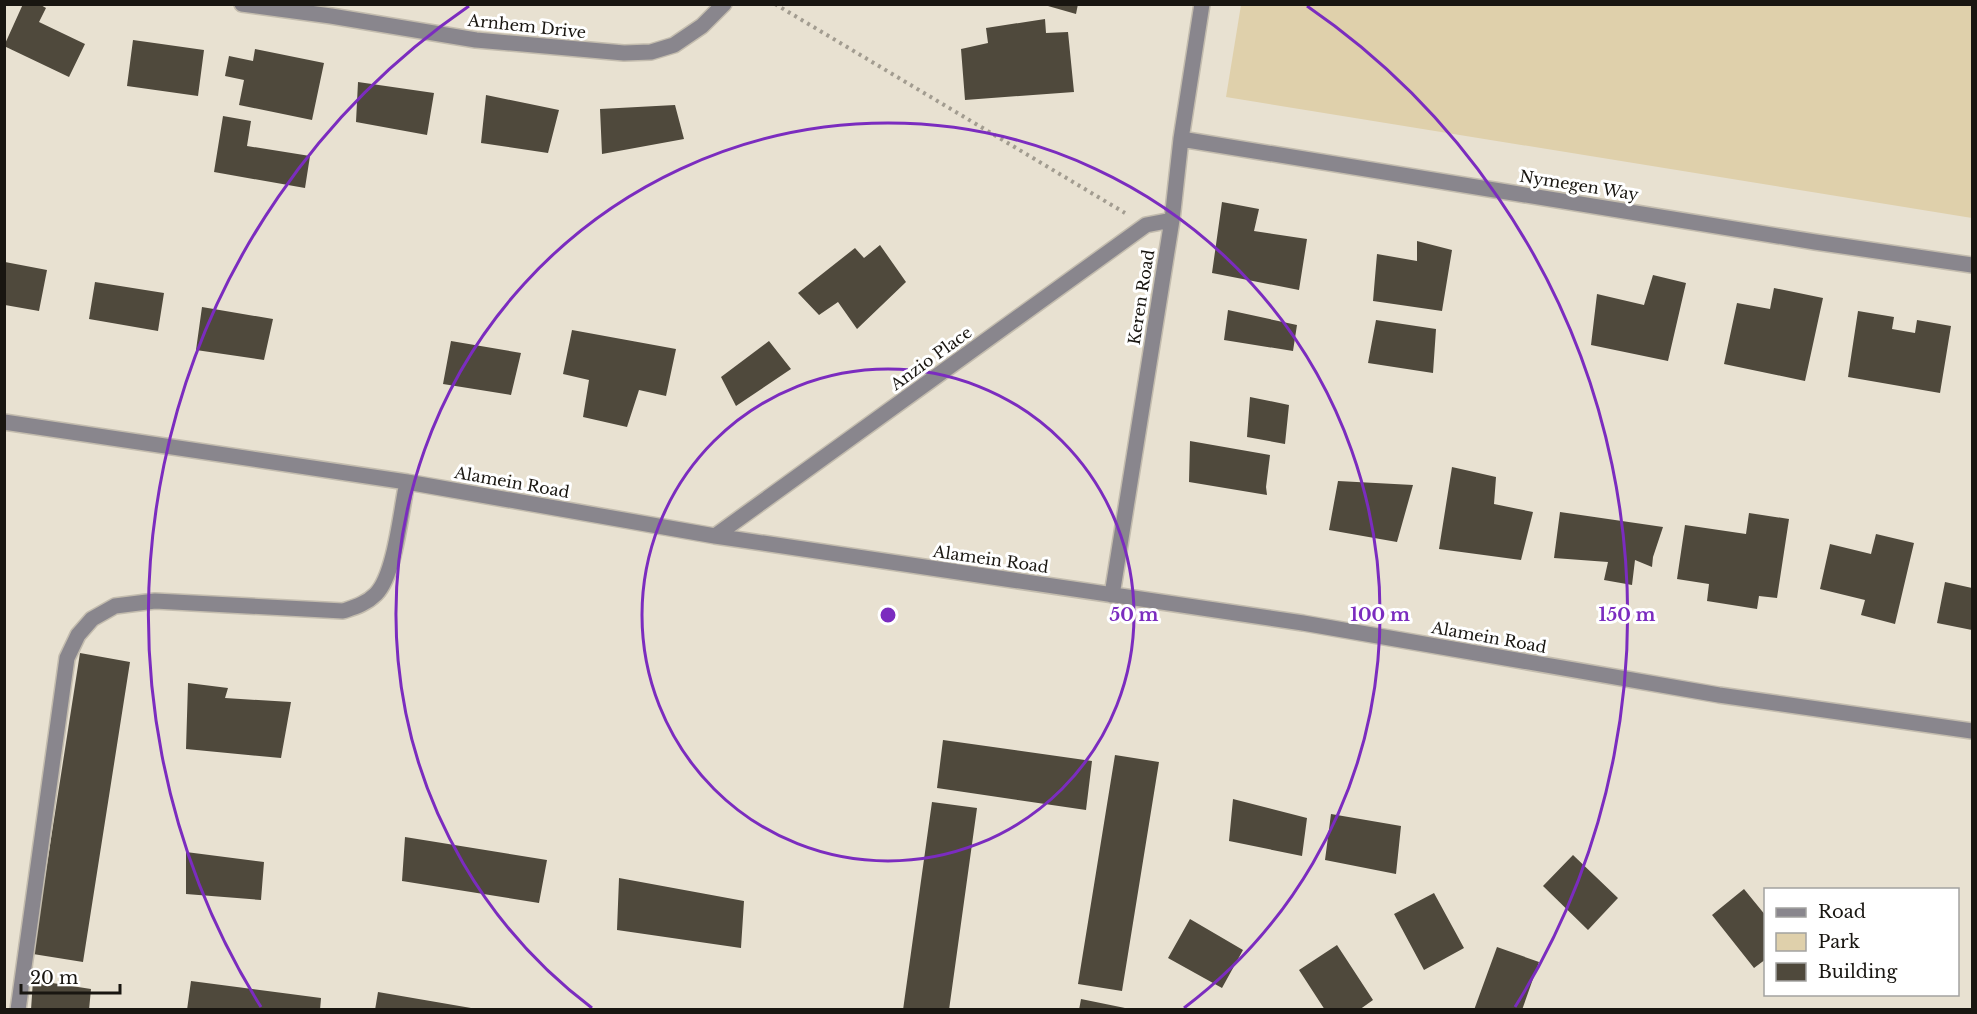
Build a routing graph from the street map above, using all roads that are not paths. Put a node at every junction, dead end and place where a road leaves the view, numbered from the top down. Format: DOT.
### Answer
graph roads {
  1 [pos="242,4"];
  2 [pos="724,4"];
  3 [pos="1202,4"];
  4 [pos="1180,139"];
  5 [pos="1172,220"];
  6 [pos="1972,265"];
  7 [pos="4,422"];
  8 [pos="407,482"];
  9 [pos="715,536"];
  10 [pos="1112,595"];
  11 [pos="1972,730"];
  12 [pos="18,1010"];
  1 -- 2 [label="street, Arnhem Drive"];
  3 -- 4 [label="street, Keren Road"];
  4 -- 5 [label="street, Keren Road"];
  4 -- 6 [label="street, Nymegen Way"];
  5 -- 9 [label="street, Anzio Place"];
  5 -- 10 [label="street, Keren Road"];
  7 -- 8 [label="street, Alamein Road"];
  8 -- 9 [label="street, Alamein Road"];
  8 -- 12 [label="street"];
  9 -- 10 [label="street, Alamein Road"];
  10 -- 11 [label="street, Alamein Road"];
}
